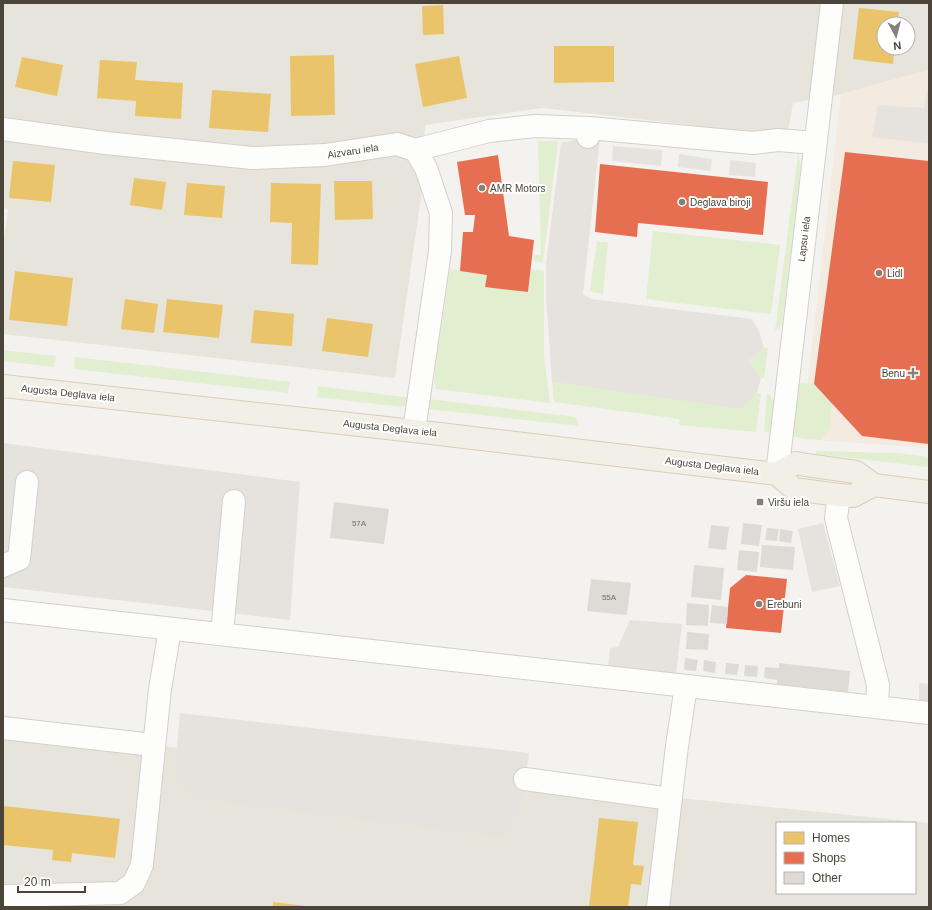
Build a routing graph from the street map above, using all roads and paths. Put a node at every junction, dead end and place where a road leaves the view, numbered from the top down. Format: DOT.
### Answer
graph roads {
  1 [pos="832,3"];
  2 [pos="3,129"];
  3 [pos="815,143"];
  4 [pos="415,150"];
  5 [pos="3,386"];
  6 [pos="414,431"];
  7 [pos="777,474"];
  8 [pos="27,482"];
  9 [pos="874,485"];
  10 [pos="929,492"];
  11 [pos="839,495"];
  12 [pos="234,501"];
  13 [pos="3,566"];
  14 [pos="3,610"];
  15 [pos="170,629"];
  16 [pos="222,634"];
  17 [pos="686,686"];
  18 [pos="877,706"];
  19 [pos="929,713"];
  20 [pos="3,728"];
  21 [pos="153,745"];
  22 [pos="525,779"];
  23 [pos="671,799"];
  24 [pos="3,896"];
  25 [pos="83,900"];
  26 [pos="658,907"];
  1 -- 3 [label="street, Lapsu iela"];
  2 -- 4 [label="street, Aizvaru iela"];
  3 -- 4 [label="street"];
  3 -- 7 [label="street, Lapsu iela"];
  4 -- 6 [label="street"];
  5 -- 6 [label="main road, Augusta Deglava iela"];
  6 -- 7 [label="main road, Augusta Deglava iela"];
  7 -- 9 [label="main road"];
  7 -- 11 [label="main road"];
  8 -- 13 [label="street"];
  9 -- 10 [label="main road"];
  9 -- 11 [label="main road"];
  11 -- 18 [label="street"];
  12 -- 16 [label="street"];
  14 -- 15 [label="street"];
  15 -- 16 [label="street"];
  15 -- 21 [label="street"];
  16 -- 17 [label="street"];
  17 -- 18 [label="street"];
  17 -- 23 [label="street"];
  18 -- 19 [label="street"];
  20 -- 21 [label="street"];
  21 -- 25 [label="street"];
  22 -- 23 [label="street"];
  23 -- 26 [label="street"];
  24 -- 25 [label="street"];
}
